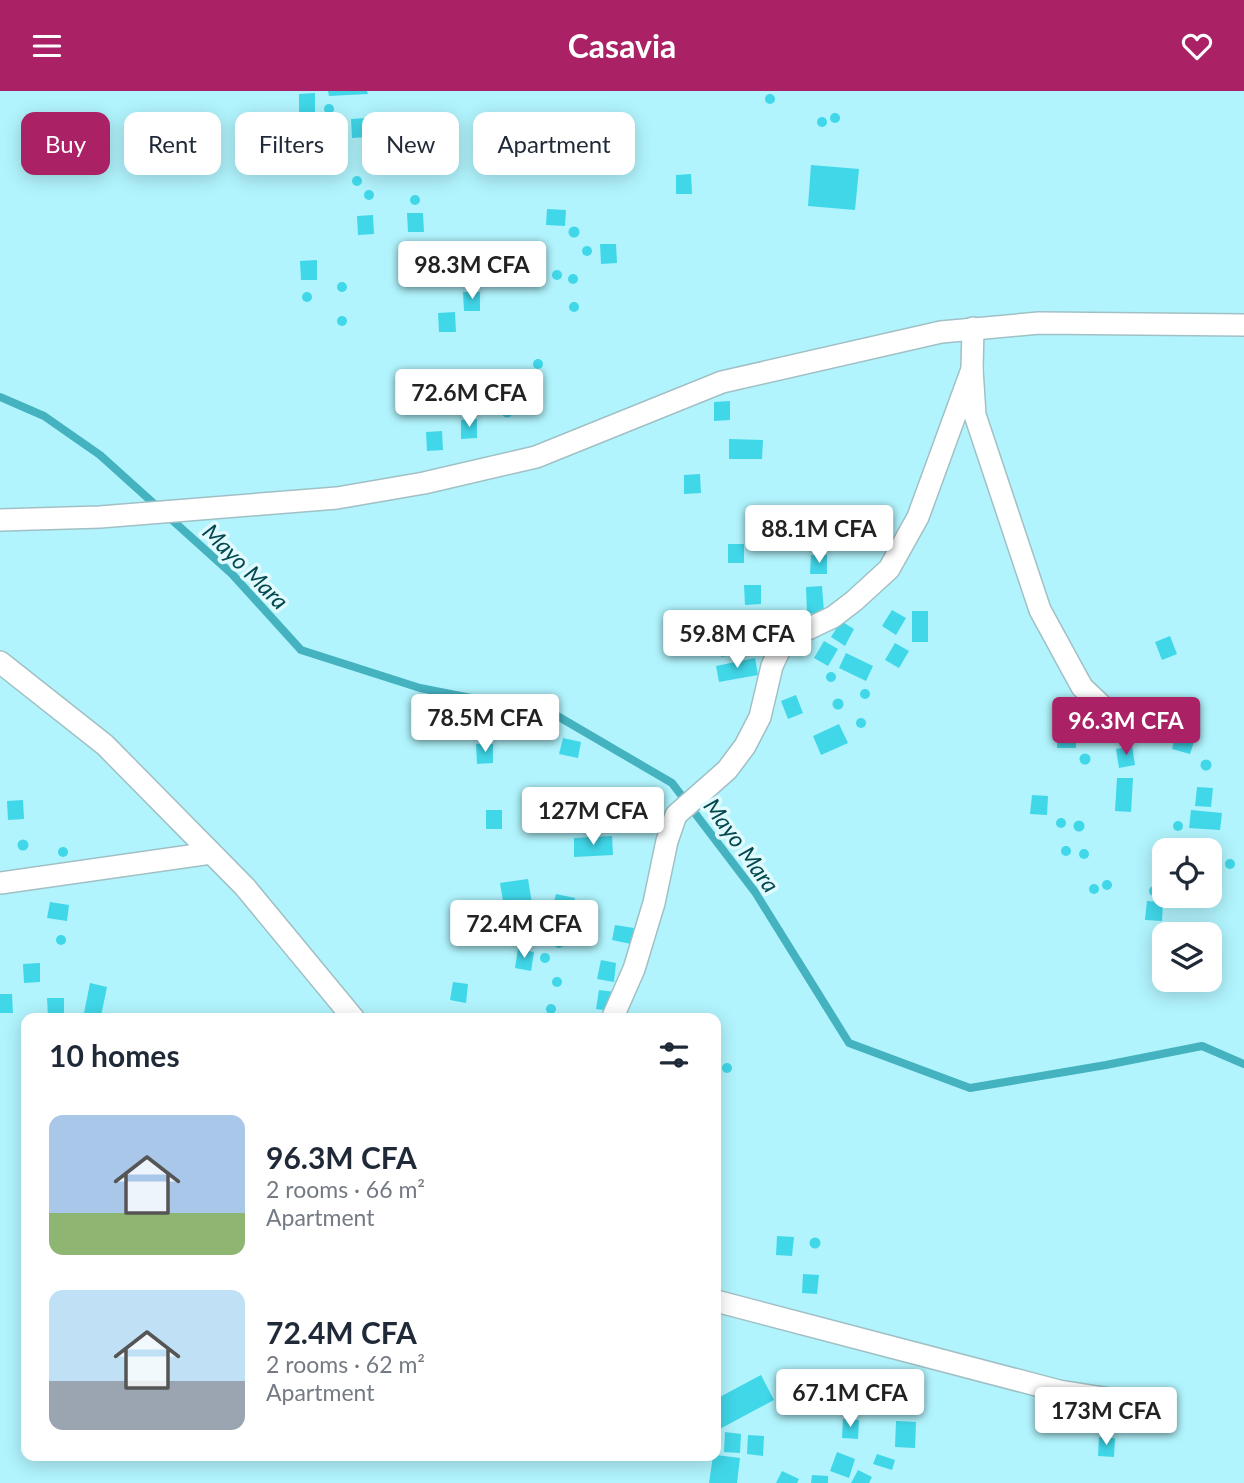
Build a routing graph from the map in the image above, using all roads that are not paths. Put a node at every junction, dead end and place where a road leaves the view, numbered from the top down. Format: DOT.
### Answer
graph roads {
  1 [pos="1244,325"];
  2 [pos="973,328"];
  3 [pos="972,369"];
  4 [pos="0,520"];
  5 [pos="0,662"];
  6 [pos="1120,723"];
  7 [pos="211,853"];
  8 [pos="0,883"];
  9 [pos="349,1013"];
  10 [pos="614,1013"];
  11 [pos="721,1302"];
  12 [pos="1136,1402"];
  1 -- 2 [label="street"];
  2 -- 3 [label="street"];
  2 -- 4 [label="street"];
  3 -- 6 [label="street"];
  3 -- 10 [label="street"];
  5 -- 7 [label="street"];
  7 -- 8 [label="street"];
  7 -- 9 [label="street"];
  11 -- 12 [label="street"];
}
